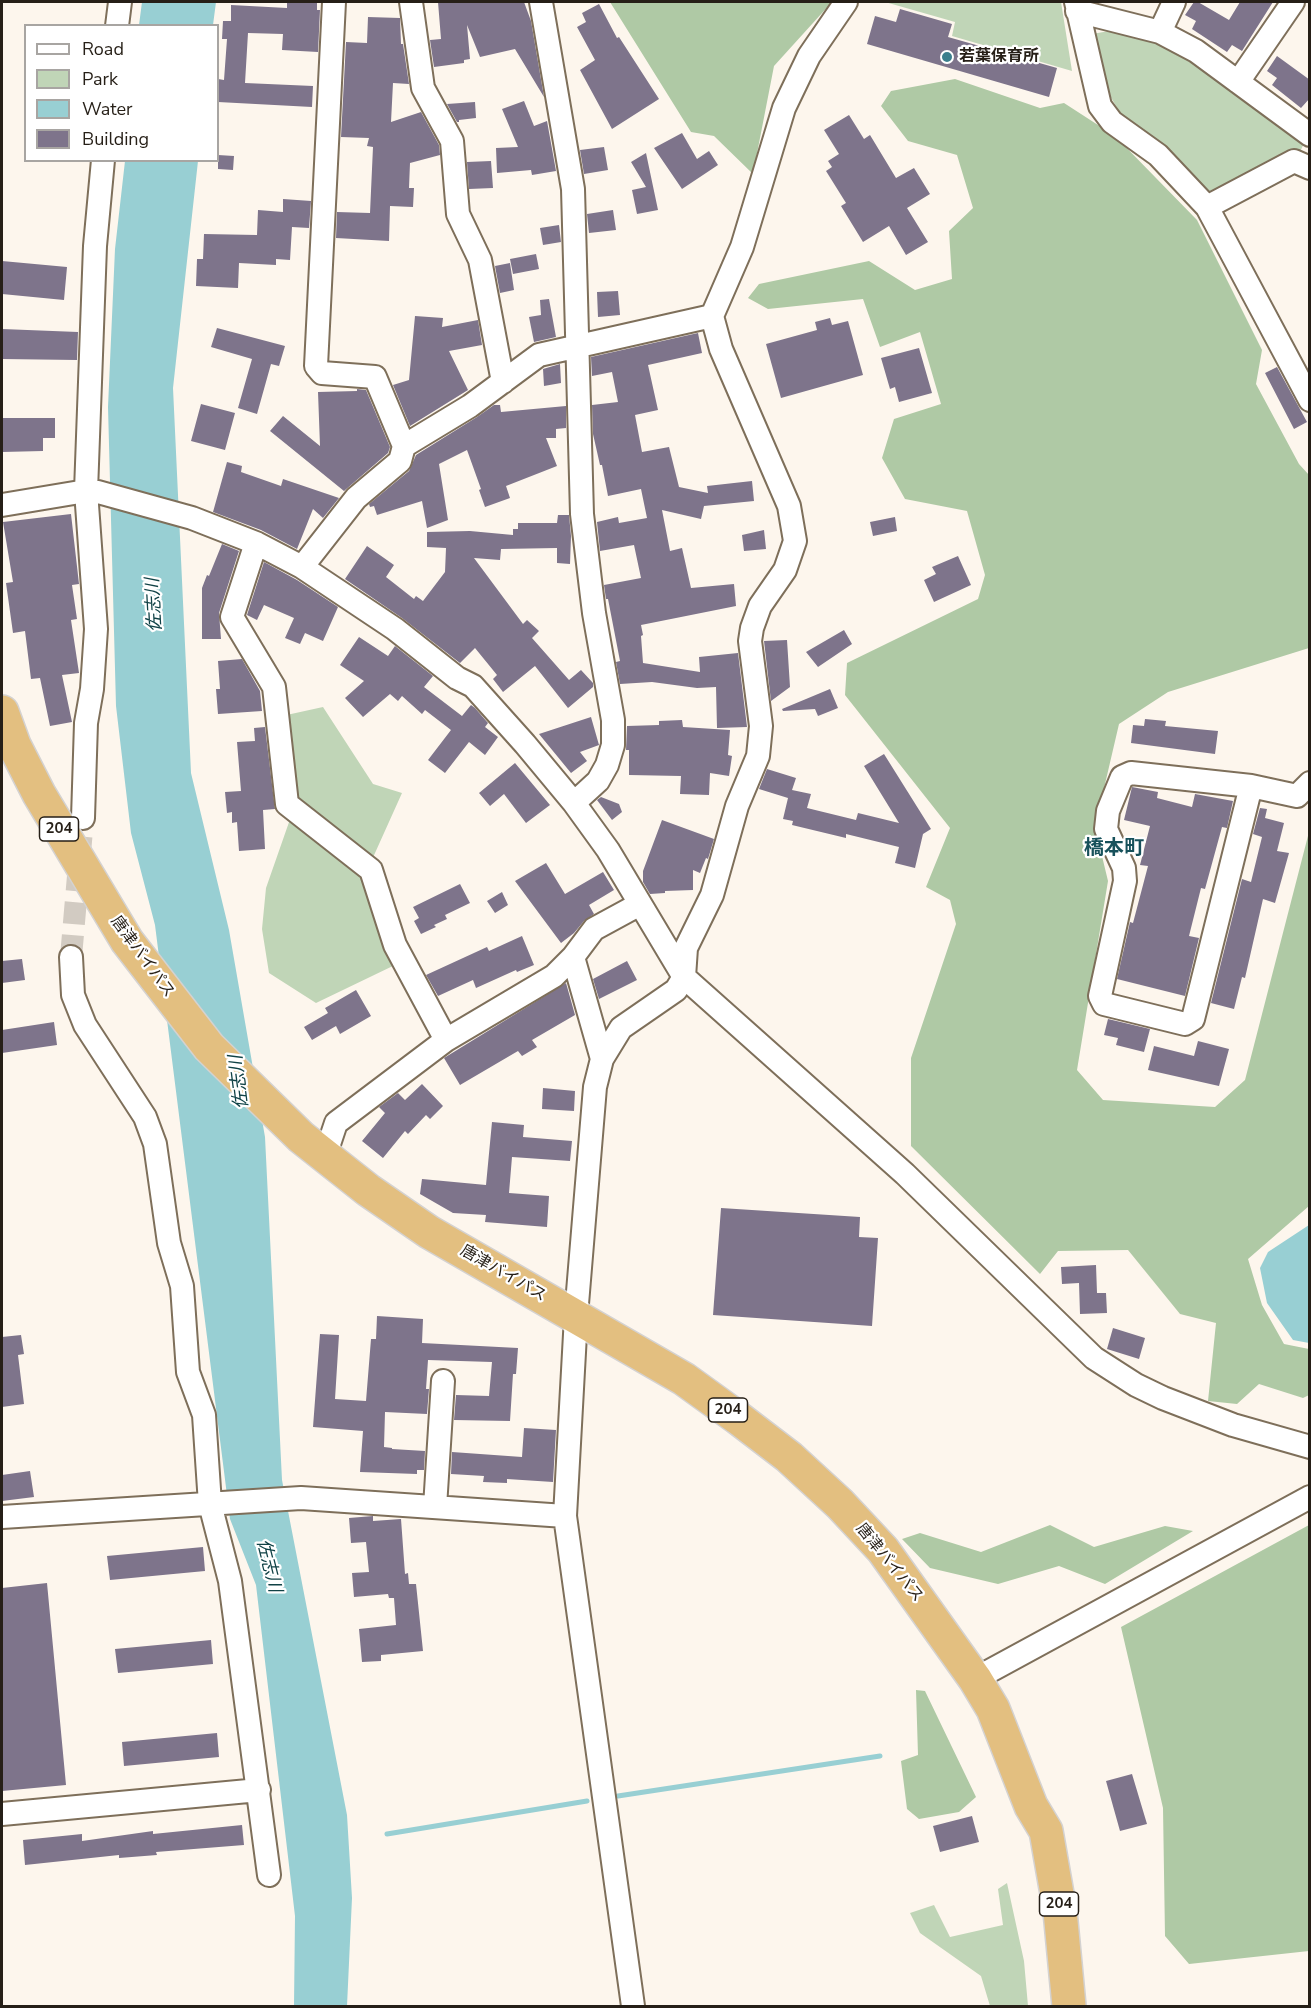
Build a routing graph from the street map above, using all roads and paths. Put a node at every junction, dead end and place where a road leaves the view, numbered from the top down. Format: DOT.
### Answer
graph roads {
  1 [pos="120,2"];
  2 [pos="334,2"];
  3 [pos="411,2"];
  4 [pos="541,2"];
  5 [pos="846,2"];
  6 [pos="1174,2"];
  7 [pos="1293,2"];
  8 [pos="1076,6"];
  9 [pos="117,24"];
  10 [pos="1160,32"];
  11 [pos="1238,82"];
  12 [pos="1310,135"];
  13 [pos="103,162"];
  14 [pos="1310,168"];
  15 [pos="1207,207"];
  16 [pos="712,316"];
  17 [pos="577,346"];
  18 [pos="502,382"];
  19 [pos="1310,400"];
  20 [pos="404,446"];
  21 [pos="92,492"];
  22 [pos="2,505"];
  23 [pos="256,543"];
  24 [pos="302,567"];
  25 [pos="2,712"];
  26 [pos="1310,783"];
  27 [pos="1251,786"];
  28 [pos="574,804"];
  29 [pos="83,818"];
  30 [pos="640,904"];
  31 [pos="71,957"];
  32 [pos="573,957"];
  33 [pos="684,977"];
  34 [pos="446,1040"];
  35 [pos="602,1059"];
  36 [pos="313,1146"];
  37 [pos="576,1316"];
  38 [pos="443,1381"];
  39 [pos="1310,1447"];
  40 [pos="1310,1497"];
  41 [pos="220,1503"];
  42 [pos="435,1507"];
  43 [pos="565,1516"];
  44 [pos="2,1517"];
  45 [pos="975,1679"];
  46 [pos="259,1790"];
  47 [pos="1031,1806"];
  48 [pos="2,1814"];
  49 [pos="269,1875"];
  50 [pos="633,2007"];
  51 [pos="1053,2007"];
  52 [pos="1069,2007"];
  1 -- 9 [label="street"];
  2 -- 20 [label="street"];
  3 -- 18 [label="street"];
  4 -- 17 [label="street"];
  5 -- 16 [label="street"];
  6 -- 10 [label="street"];
  7 -- 11 [label="street"];
  8 -- 10 [label="street"];
  8 -- 15 [label="street"];
  10 -- 11 [label="street"];
  11 -- 12 [label="street"];
  13 -- 21 [label="street"];
  14 -- 15 [label="street"];
  15 -- 19 [label="street"];
  16 -- 17 [label="street"];
  16 -- 33 [label="street"];
  17 -- 18 [label="street"];
  17 -- 28 [label="street"];
  18 -- 20 [label="street"];
  20 -- 24 [label="street"];
  21 -- 22 [label="street"];
  21 -- 23 [label="street"];
  21 -- 29 [label="street"];
  23 -- 24 [label="street"];
  23 -- 34 [label="street"];
  24 -- 28 [label="street"];
  25 -- 36 [label="highway, 唐津バイパス / 204"];
  26 -- 27 [label="street"];
  27 -- 27 [label="street"];
  28 -- 30 [label="street"];
  30 -- 32 [label="street"];
  30 -- 33 [label="street"];
  31 -- 41 [label="street"];
  32 -- 34 [label="street"];
  32 -- 35 [label="street"];
  33 -- 35 [label="street"];
  33 -- 39 [label="street"];
  34 -- 36 [label="street"];
  35 -- 37 [label="street"];
  36 -- 37 [label="highway, 唐津バイパス / 204"];
  37 -- 43 [label="street"];
  37 -- 45 [label="highway, 唐津バイパス / 204"];
  38 -- 42 [label="street"];
  40 -- 45 [label="street"];
  41 -- 42 [label="street"];
  41 -- 44 [label="street"];
  41 -- 46 [label="street"];
  42 -- 43 [label="street"];
  43 -- 50 [label="street"];
  45 -- 47 [label="highway, 唐津バイパス / 204"];
  46 -- 48 [label="street"];
  46 -- 49 [label="street"];
  47 -- 51 [label="highway, 唐津バイパス / 204"];
  47 -- 52 [label="highway, 唐津バイパス / 204"];
}
